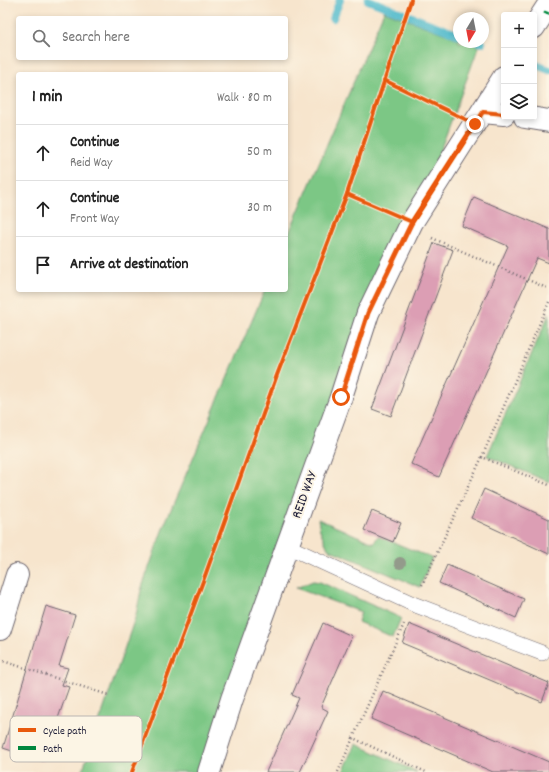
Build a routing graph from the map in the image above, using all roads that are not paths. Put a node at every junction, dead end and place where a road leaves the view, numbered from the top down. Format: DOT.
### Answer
graph roads {
  1 [pos="549,4"];
  2 [pos="537,22"];
  3 [pos="501,82"];
  4 [pos="483,112"];
  5 [pos="501,114"];
  6 [pos="537,119"];
  7 [pos="549,121"];
  8 [pos="287,546"];
  9 [pos="17,575"];
  10 [pos="0,629"];
  11 [pos="542,654"];
  12 [pos="209,772"];
  1 -- 2 [label="street"];
  3 -- 4 [label="street, REID WAY"];
  4 -- 5 [label="street"];
  4 -- 8 [label="street, REID WAY"];
  6 -- 7 [label="street"];
  8 -- 11 [label="lane"];
  8 -- 12 [label="street, REID WAY"];
  9 -- 10 [label="street"];
}
